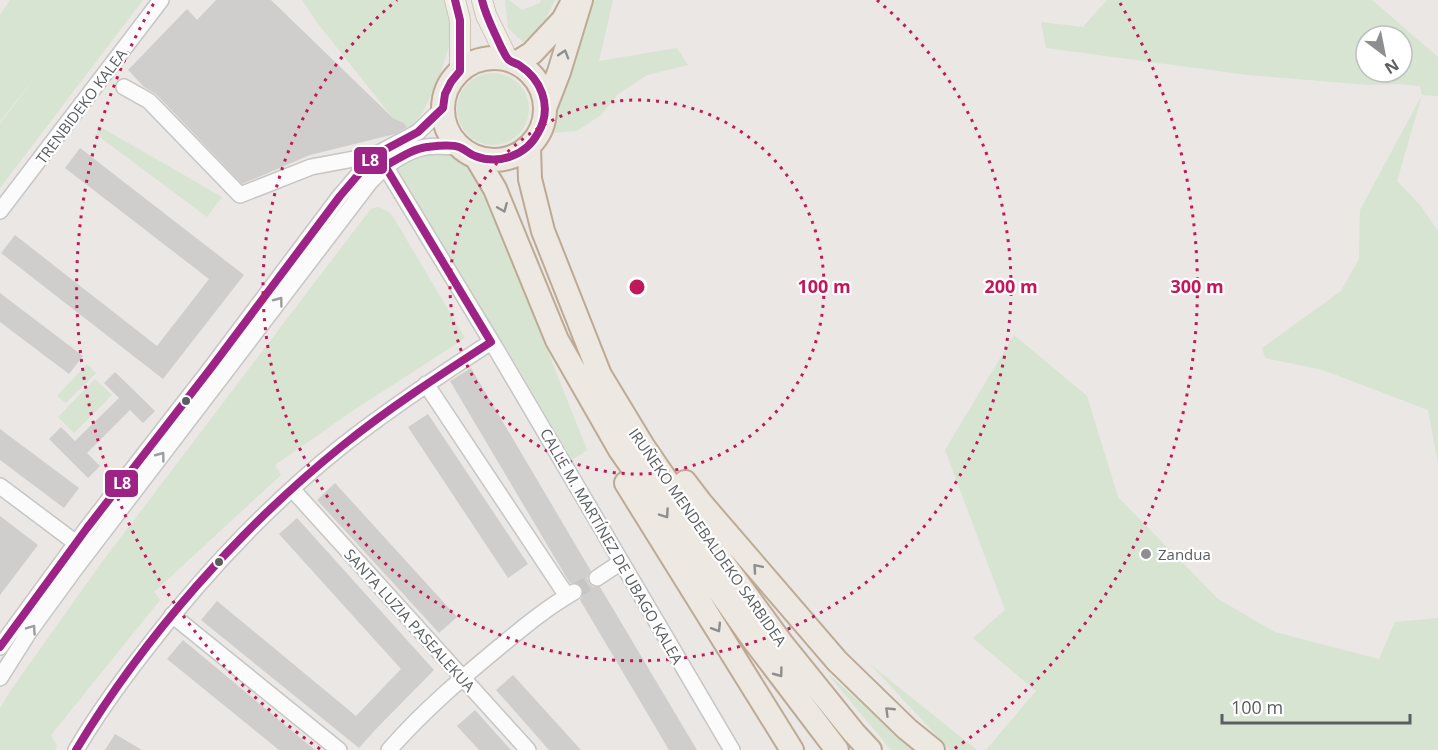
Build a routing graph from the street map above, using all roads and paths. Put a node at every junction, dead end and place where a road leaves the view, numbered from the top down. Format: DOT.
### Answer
graph roads {
  1 [pos="161,0"];
  2 [pos="455,0"];
  3 [pos="483,0"];
  4 [pos="573,0"];
  5 [pos="581,0"];
  6 [pos="512,62"];
  7 [pos="460,71"];
  8 [pos="124,87"];
  9 [pos="443,108"];
  10 [pos="545,108"];
  11 [pos="529,147"];
  12 [pos="467,152"];
  13 [pos="380,161"];
  14 [pos="0,211"];
  15 [pos="573,307"];
  16 [pos="557,340"];
  17 [pos="491,342"];
  18 [pos="426,384"];
  19 [pos="0,486"];
  20 [pos="292,489"];
  21 [pos="75,543"];
  22 [pos="621,562"];
  23 [pos="597,578"];
  24 [pos="172,615"];
  25 [pos="0,647"];
  26 [pos="462,677"];
  27 [pos="0,678"];
  28 [pos="76,750"];
  29 [pos="339,750"];
  30 [pos="389,750"];
  31 [pos="528,750"];
  32 [pos="732,750"];
  33 [pos="794,750"];
  34 [pos="837,750"];
  35 [pos="870,750"];
  36 [pos="933,750"];
  1 -- 14 [label="street, TRENBIDEKO KALEA"];
  2 -- 7 [label="main road"];
  3 -- 6 [label="main road"];
  4 -- 6 [label="highway"];
  10 -- 5 [label="highway, one-way"];
  6 -- 7 [label="highway"];
  6 -- 10 [label="highway"];
  7 -- 9 [label="highway"];
  8 -- 13 [label="street, TRENBIDEKO KALEA"];
  9 -- 12 [label="highway"];
  9 -- 13 [label="street"];
  10 -- 11 [label="highway"];
  11 -- 12 [label="highway"];
  11 -- 15 [label="highway"];
  12 -- 13 [label="street"];
  12 -- 16 [label="highway, one-way"];
  13 -- 17 [label="street, CALLE M. MARTÍNEZ DE UBAGO KALEA"];
  13 -- 21 [label="street"];
  27 -- 13 [label="street, one-way"];
  15 -- 35 [label="highway, IRUÑEKO MENDEBALDEKO SARBIDEA"];
  36 -- 15 [label="highway, one-way"];
  16 -- 33 [label="highway, one-way"];
  16 -- 34 [label="highway, IRUÑEKO MENDEBALDEKO SARBIDEA, one-way"];
  17 -- 18 [label="street"];
  17 -- 22 [label="street, CALLE M. MARTÍNEZ DE UBAGO KALEA"];
  18 -- 20 [label="street"];
  18 -- 26 [label="street"];
  19 -- 21 [label="street"];
  20 -- 24 [label="street"];
  20 -- 26 [label="street, SANTA LUZIA PASEALEKUA"];
  21 -- 25 [label="street"];
  22 -- 23 [label="street"];
  22 -- 32 [label="street, CALLE M. MARTÍNEZ DE UBAGO KALEA"];
  24 -- 28 [label="street"];
  24 -- 29 [label="street"];
  26 -- 30 [label="street"];
  26 -- 31 [label="street, SANTA LUZIA PASEALEKUA"];
}
